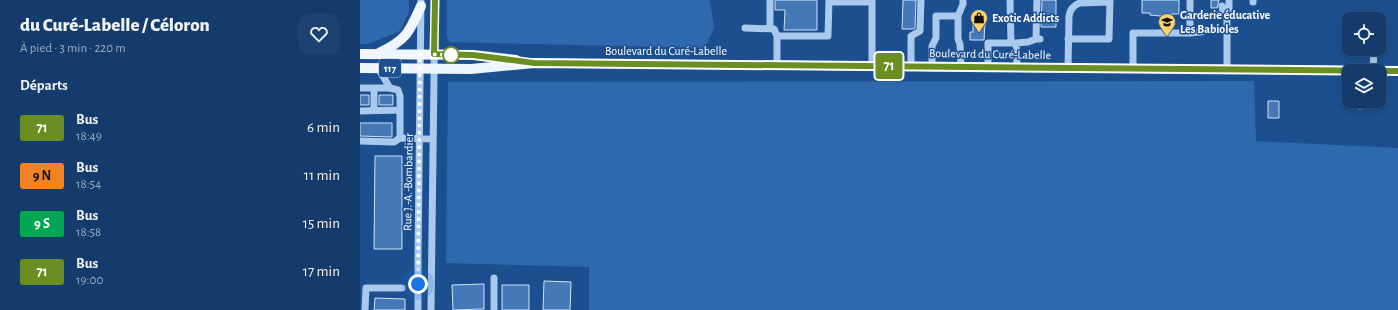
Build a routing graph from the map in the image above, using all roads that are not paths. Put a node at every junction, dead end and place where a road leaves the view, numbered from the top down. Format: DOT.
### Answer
graph roads {
  1 [pos="435,0"];
  2 [pos="770,0"];
  3 [pos="921,0"];
  4 [pos="963,0"];
  5 [pos="1010,0"];
  6 [pos="1037,0"];
  7 [pos="1190,0"];
  8 [pos="829,1"];
  9 [pos="872,1"];
  10 [pos="1110,1"];
  11 [pos="1224,2"];
  12 [pos="421,3"];
  13 [pos="1213,15"];
  14 [pos="1227,15"];
  15 [pos="958,16"];
  16 [pos="745,28"];
  17 [pos="770,29"];
  18 [pos="1201,32"];
  19 [pos="1190,33"];
  20 [pos="778,36"];
  21 [pos="1068,39"];
  22 [pos="1014,43"];
  23 [pos="360,54"];
  24 [pos="376,54"];
  25 [pos="420,54"];
  26 [pos="434,54"];
  27 [pos="534,63"];
  28 [pos="777,65"];
  29 [pos="872,66"];
  30 [pos="911,66"];
  31 [pos="932,67"];
  32 [pos="961,67"];
  33 [pos="988,67"];
  34 [pos="360,68"];
  35 [pos="378,68"];
  36 [pos="420,68"];
  37 [pos="1017,68"];
  38 [pos="1068,68"];
  39 [pos="1133,68"];
  40 [pos="434,69"];
  41 [pos="1227,69"];
  42 [pos="1342,71"];
  43 [pos="1386,71"];
  44 [pos="1398,71"];
  45 [pos="360,88"];
  46 [pos="374,88"];
  47 [pos="390,88"];
  48 [pos="374,110"];
  49 [pos="400,110"];
  50 [pos="360,111"];
  51 [pos="400,138"];
  52 [pos="419,139"];
  53 [pos="433,139"];
  54 [pos="360,142"];
  55 [pos="494,278"];
  56 [pos="386,280"];
  57 [pos="386,288"];
  58 [pos="402,288"];
  59 [pos="366,310"];
  60 [pos="418,310"];
  61 [pos="430,310"];
  62 [pos="494,310"];
  1 -- 26 [label="street, Rue J.-A.-Bombardier"];
  2 -- 17 [label="street"];
  3 -- 30 [label="street"];
  4 -- 15 [label="street"];
  5 -- 22 [label="street"];
  6 -- 22 [label="street"];
  7 -- 19 [label="street"];
  8 -- 9 [label="street"];
  8 -- 20 [label="street"];
  9 -- 29 [label="street"];
  10 -- 21 [label="street"];
  10 -- 21 [label="street"];
  11 -- 14 [label="street"];
  12 -- 24 [label="main road"];
  12 -- 25 [label="street, Rue J.-A.-Bombardier"];
  13 -- 14 [label="street"];
  14 -- 41 [label="street"];
  15 -- 31 [label="street"];
  15 -- 32 [label="street"];
  16 -- 17 [label="street"];
  17 -- 20 [label="street"];
  18 -- 19 [label="street"];
  19 -- 39 [label="street"];
  20 -- 28 [label="street"];
  21 -- 38 [label="street"];
  22 -- 33 [label="street"];
  22 -- 37 [label="street"];
  23 -- 24 [label="main road, Boulevard du Curé-Labelle / 117"];
  24 -- 25 [label="main road, Boulevard du Curé-Labelle / 117"];
  25 -- 26 [label="main road, Boulevard du Curé-Labelle / 117"];
  25 -- 36 [label="street, Rue J.-A.-Bombardier"];
  26 -- 27 [label="main road, Boulevard du Curé-Labelle / 117"];
  26 -- 40 [label="street, Rue J.-A.-Bombardier"];
  27 -- 28 [label="main road, Boulevard du Curé-Labelle / 117"];
  27 -- 40 [label="main road, Boulevard du Curé-Labelle / 117"];
  28 -- 29 [label="main road, Boulevard du Curé-Labelle / 117"];
  29 -- 30 [label="main road, Boulevard du Curé-Labelle / 117"];
  30 -- 31 [label="main road, Boulevard du Curé-Labelle / 117"];
  31 -- 32 [label="main road, Boulevard du Curé-Labelle / 117"];
  32 -- 33 [label="main road, Boulevard du Curé-Labelle / 117"];
  33 -- 37 [label="main road, Boulevard du Curé-Labelle / 117"];
  34 -- 35 [label="main road, Boulevard du Curé-Labelle / 117"];
  35 -- 36 [label="main road, Boulevard du Curé-Labelle / 117"];
  35 -- 47 [label="street"];
  36 -- 40 [label="main road, Boulevard du Curé-Labelle / 117"];
  36 -- 52 [label="street, Rue J.-A.-Bombardier"];
  37 -- 38 [label="main road, Boulevard du Curé-Labelle / 117"];
  38 -- 39 [label="main road, Boulevard du Curé-Labelle / 117"];
  39 -- 41 [label="main road, Boulevard du Curé-Labelle / 117"];
  40 -- 53 [label="street, Rue J.-A.-Bombardier"];
  41 -- 42 [label="main road, Boulevard du Curé-Labelle / 117"];
  43 -- 44 [label="main road, Boulevard du Curé-Labelle / 117"];
  45 -- 46 [label="street"];
  46 -- 47 [label="street"];
  46 -- 48 [label="street"];
  47 -- 49 [label="street"];
  48 -- 49 [label="street"];
  48 -- 50 [label="street"];
  49 -- 51 [label="street"];
  51 -- 52 [label="street"];
  51 -- 54 [label="street"];
  52 -- 53 [label="street"];
  52 -- 60 [label="street, Rue J.-A.-Bombardier"];
  53 -- 61 [label="street, Rue J.-A.-Bombardier"];
  55 -- 62 [label="street"];
  56 -- 57 [label="street"];
  57 -- 58 [label="street"];
  57 -- 59 [label="street"];
}
